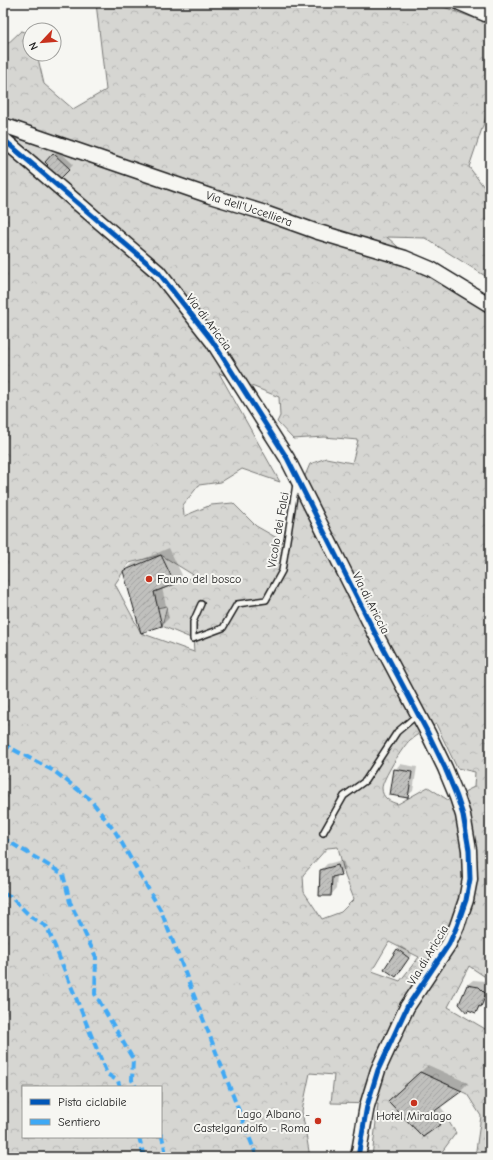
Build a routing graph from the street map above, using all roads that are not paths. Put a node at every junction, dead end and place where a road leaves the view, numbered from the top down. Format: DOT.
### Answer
graph roads {
  1 [pos="464,4"];
  2 [pos="490,7"];
  3 [pos="490,16"];
  4 [pos="3,125"];
  5 [pos="3,139"];
  6 [pos="490,305"];
  7 [pos="297,479"];
  8 [pos="201,604"];
  9 [pos="418,714"];
  10 [pos="323,833"];
  11 [pos="360,1156"];
  1 -- 2 [label="street"];
  1 -- 3 [label="street"];
  4 -- 6 [label="street, Via dell'Uccelliera"];
  5 -- 7 [label="street, Via di Ariccia"];
  7 -- 8 [label="lane, Vicolo dei Falci"];
  7 -- 9 [label="street, Via di Ariccia"];
  9 -- 10 [label="lane"];
  9 -- 11 [label="street, Via di Ariccia"];
}
